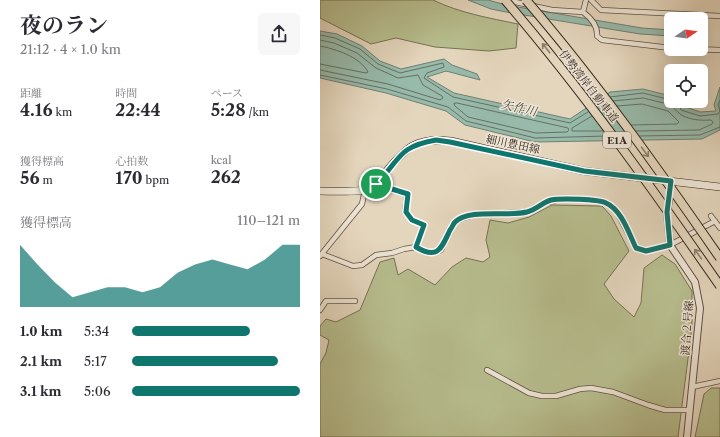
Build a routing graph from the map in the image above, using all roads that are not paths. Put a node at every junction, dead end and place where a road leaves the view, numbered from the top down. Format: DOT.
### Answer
graph roads {
  1 [pos="505,0"];
  2 [pos="526,0"];
  3 [pos="588,0"];
  4 [pos="583,12"];
  5 [pos="720,16"];
  6 [pos="664,47"];
  7 [pos="708,50"];
  8 [pos="720,50"];
  9 [pos="671,181"];
  10 [pos="376,184"];
  11 [pos="720,187"];
  12 [pos="365,190"];
  13 [pos="320,191"];
  14 [pos="711,216"];
  15 [pos="714,221"];
  16 [pos="720,228"];
  17 [pos="670,245"];
  18 [pos="416,247"];
  19 [pos="321,255"];
  20 [pos="720,258"];
  21 [pos="720,286"];
  22 [pos="356,300"];
  23 [pos="320,310"];
  24 [pos="487,370"];
  25 [pos="720,382"];
  26 [pos="692,388"];
  27 [pos="690,410"];
  28 [pos="687,437"];
  1 -- 4 [label="street"];
  21 -- 1 [label="highway, 伊勢湾岸自動車道 / E1A, one-way, bridge"];
  2 -- 20 [label="highway, 伊勢湾岸自動車道 / E1A, one-way, bridge"];
  3 -- 4 [label="street"];
  3 -- 5 [label="street"];
  4 -- 6 [label="street"];
  7 -- 8 [label="street"];
  9 -- 10 [label="main road, 細川豊田線"];
  9 -- 11 [label="main road, 細川豊田線"];
  9 -- 17 [label="street, 渡合２号線"];
  10 -- 12 [label="main road, 細川豊田線"];
  10 -- 18 [label="street"];
  12 -- 13 [label="main road, 細川豊田線"];
  12 -- 19 [label="street"];
  14 -- 15 [label="street"];
  15 -- 16 [label="street"];
  15 -- 17 [label="street"];
  17 -- 18 [label="street"];
  17 -- 26 [label="street, 渡合２号線"];
  18 -- 19 [label="street"];
  22 -- 23 [label="street"];
  24 -- 27 [label="street"];
  25 -- 26 [label="street"];
  26 -- 27 [label="street, 渡合２号線"];
  27 -- 28 [label="street, 渡合２号線"];
}
